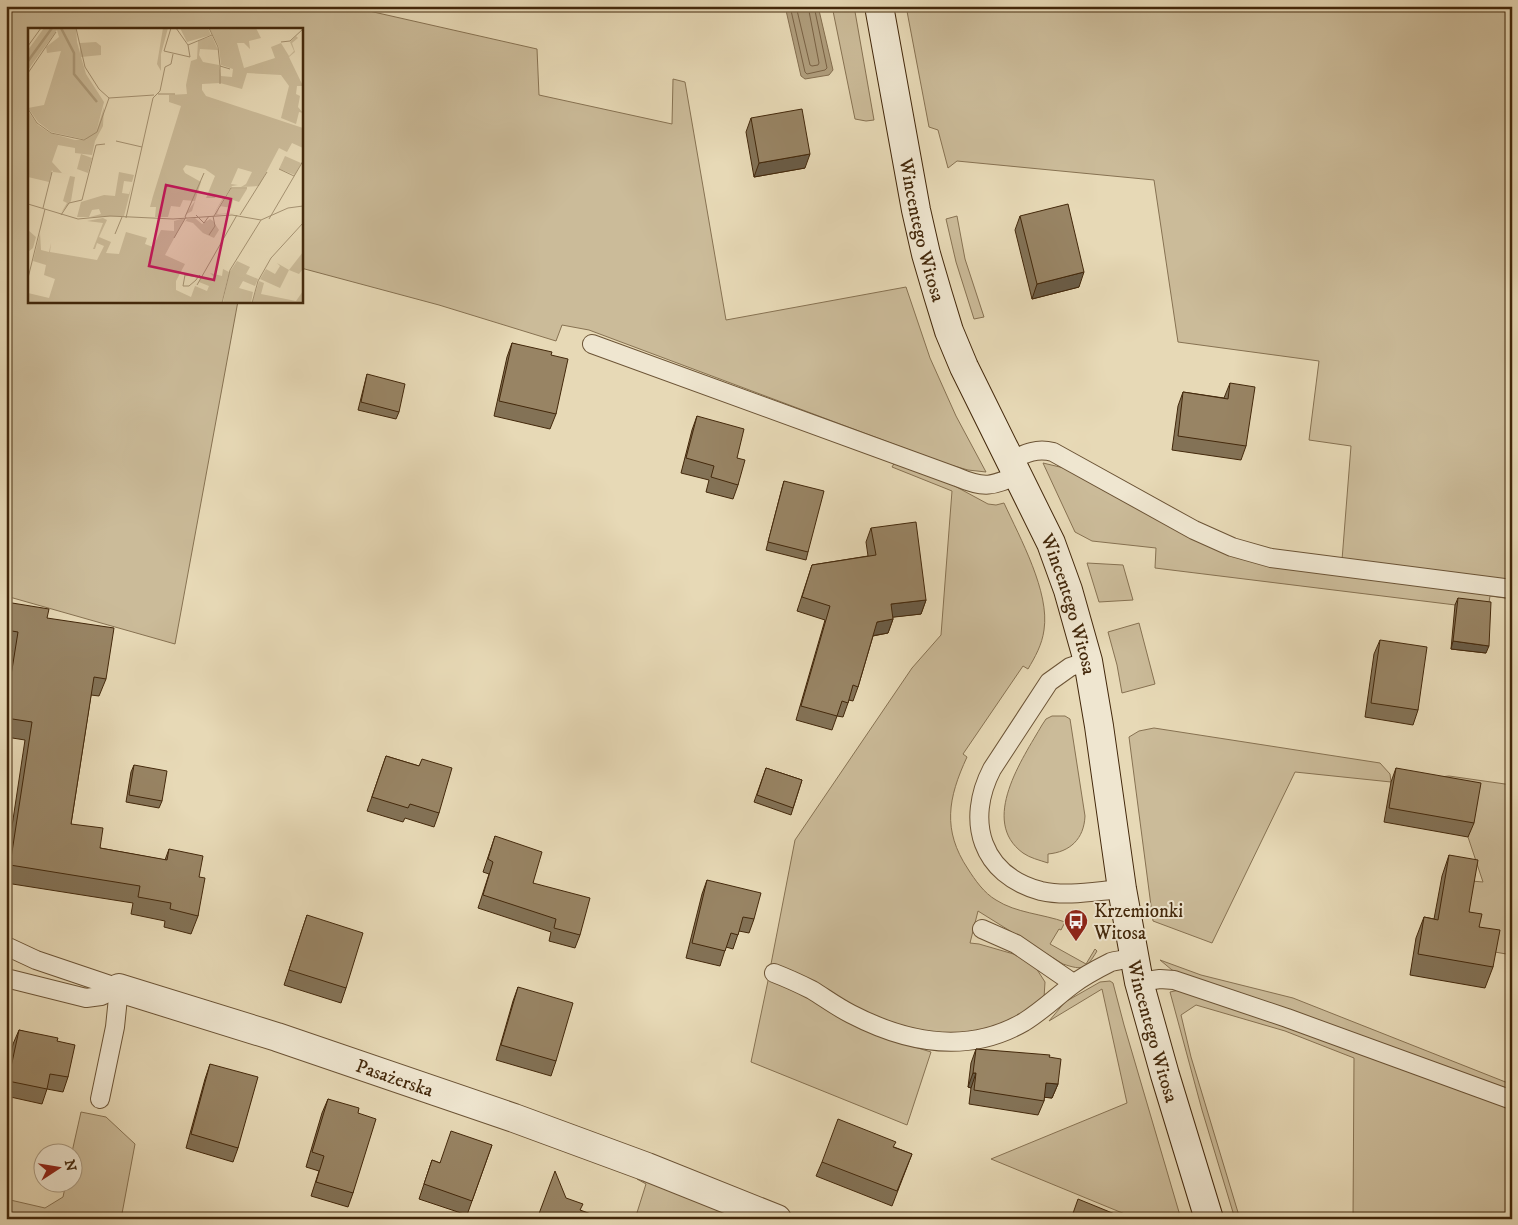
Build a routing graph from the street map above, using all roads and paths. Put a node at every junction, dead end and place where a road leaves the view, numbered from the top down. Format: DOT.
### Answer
graph roads {
  1 [pos="879,6"];
  2 [pos="592,344"];
  3 [pos="1015,468"];
  4 [pos="1512,589"];
  5 [pos="1088,661"];
  6 [pos="1122,889"];
  7 [pos="982,929"];
  8 [pos="6,946"];
  9 [pos="1136,970"];
  10 [pos="774,973"];
  11 [pos="6,978"];
  12 [pos="1073,983"];
  13 [pos="120,988"];
  14 [pos="100,1099"];
  15 [pos="1512,1100"];
  16 [pos="777,1219"];
  17 [pos="1209,1219"];
  1 -- 3 [label="street, Wincentego Witosa"];
  2 -- 3 [label="lane"];
  3 -- 4 [label="lane"];
  3 -- 5 [label="street, Wincentego Witosa"];
  5 -- 6 [label="street, Wincentego Witosa"];
  5 -- 6 [label="lane"];
  6 -- 9 [label="street, Wincentego Witosa"];
  7 -- 12 [label="lane"];
  8 -- 13 [label="lane"];
  9 -- 12 [label="lane"];
  9 -- 15 [label="lane"];
  9 -- 17 [label="street, Wincentego Witosa"];
  10 -- 12 [label="lane"];
  11 -- 13 [label="lane"];
  13 -- 14 [label="lane"];
  13 -- 16 [label="street, Pasażerska"];
}
